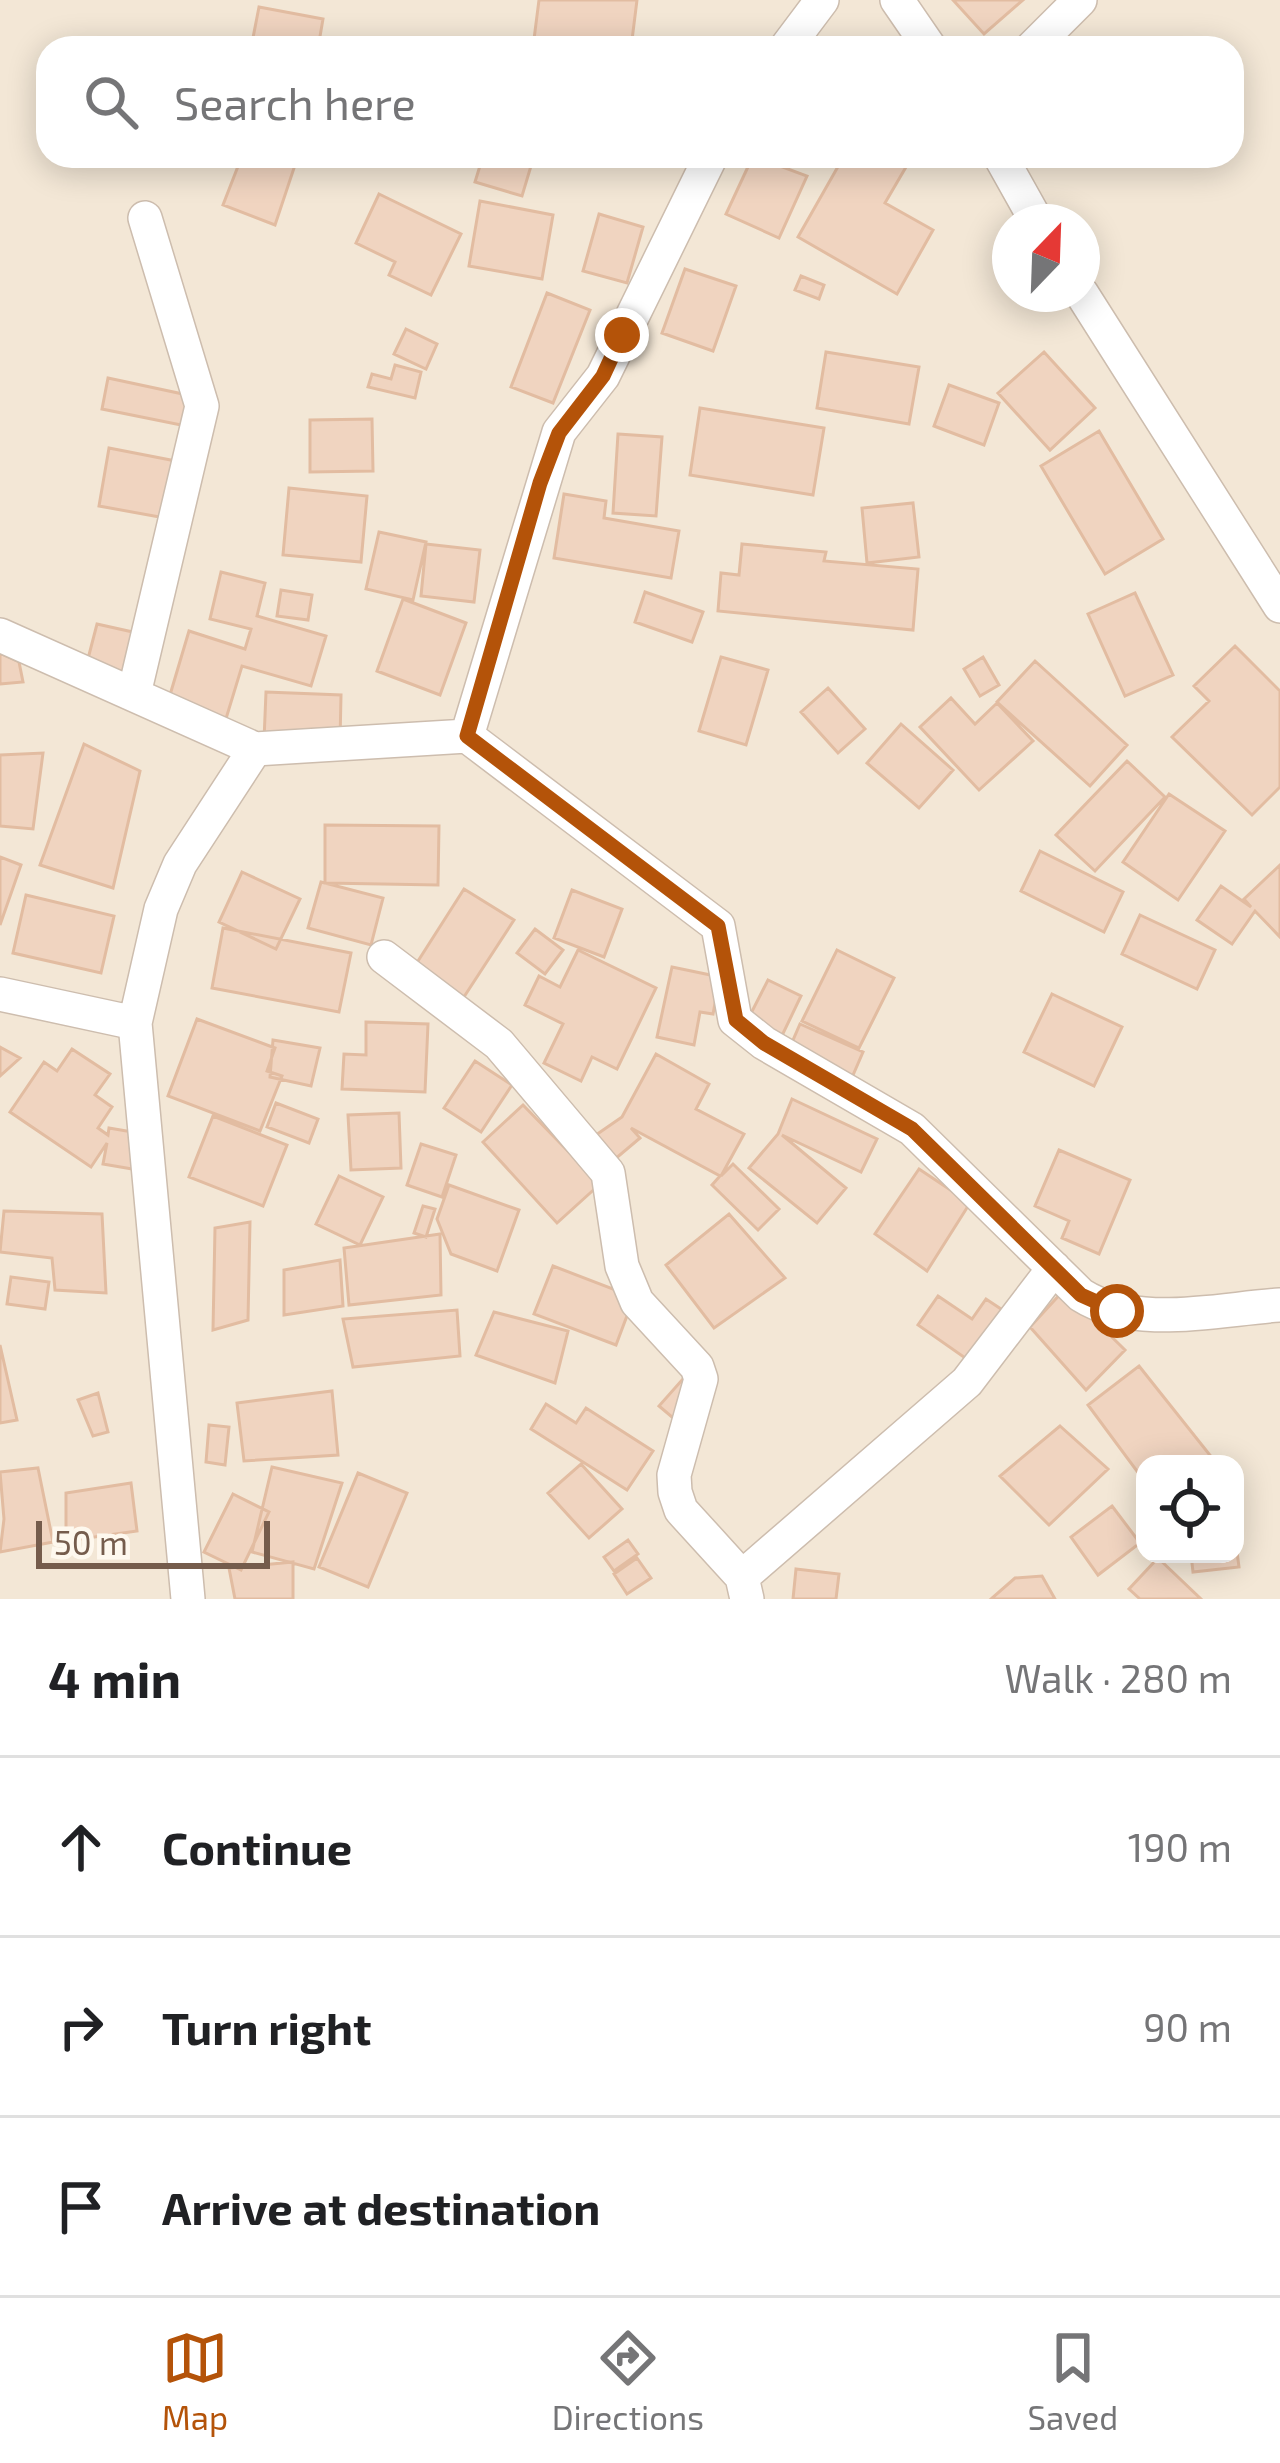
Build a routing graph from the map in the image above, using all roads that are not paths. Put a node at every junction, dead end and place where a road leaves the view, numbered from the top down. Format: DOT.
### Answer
graph roads {
  1 [pos="822,0"];
  2 [pos="896,0"];
  3 [pos="1080,0"];
  4 [pos="795,36"];
  5 [pos="922,36"];
  6 [pos="1044,36"];
  7 [pos="704,168"];
  8 [pos="1007,168"];
  9 [pos="1027,204"];
  10 [pos="145,218"];
  11 [pos="1093,312"];
  12 [pos="1280,606"];
  13 [pos="0,635"];
  14 [pos="134,694"];
  15 [pos="467,736"];
  16 [pos="255,748"];
  17 [pos="384,957"];
  18 [pos="0,994"];
  19 [pos="135,1023"];
  20 [pos="1054,1268"];
  21 [pos="1280,1305"];
  22 [pos="744,1588"];
  23 [pos="188,1599"];
  1 -- 4 [label="street"];
  2 -- 5 [label="street"];
  3 -- 6 [label="street"];
  7 -- 15 [label="street"];
  8 -- 9 [label="street"];
  10 -- 14 [label="street"];
  11 -- 12 [label="street"];
  13 -- 14 [label="street"];
  14 -- 16 [label="street"];
  15 -- 16 [label="street"];
  15 -- 20 [label="street"];
  16 -- 19 [label="street"];
  17 -- 22 [label="street"];
  18 -- 19 [label="street"];
  19 -- 23 [label="street"];
  20 -- 21 [label="street"];
  20 -- 22 [label="street"];
}
